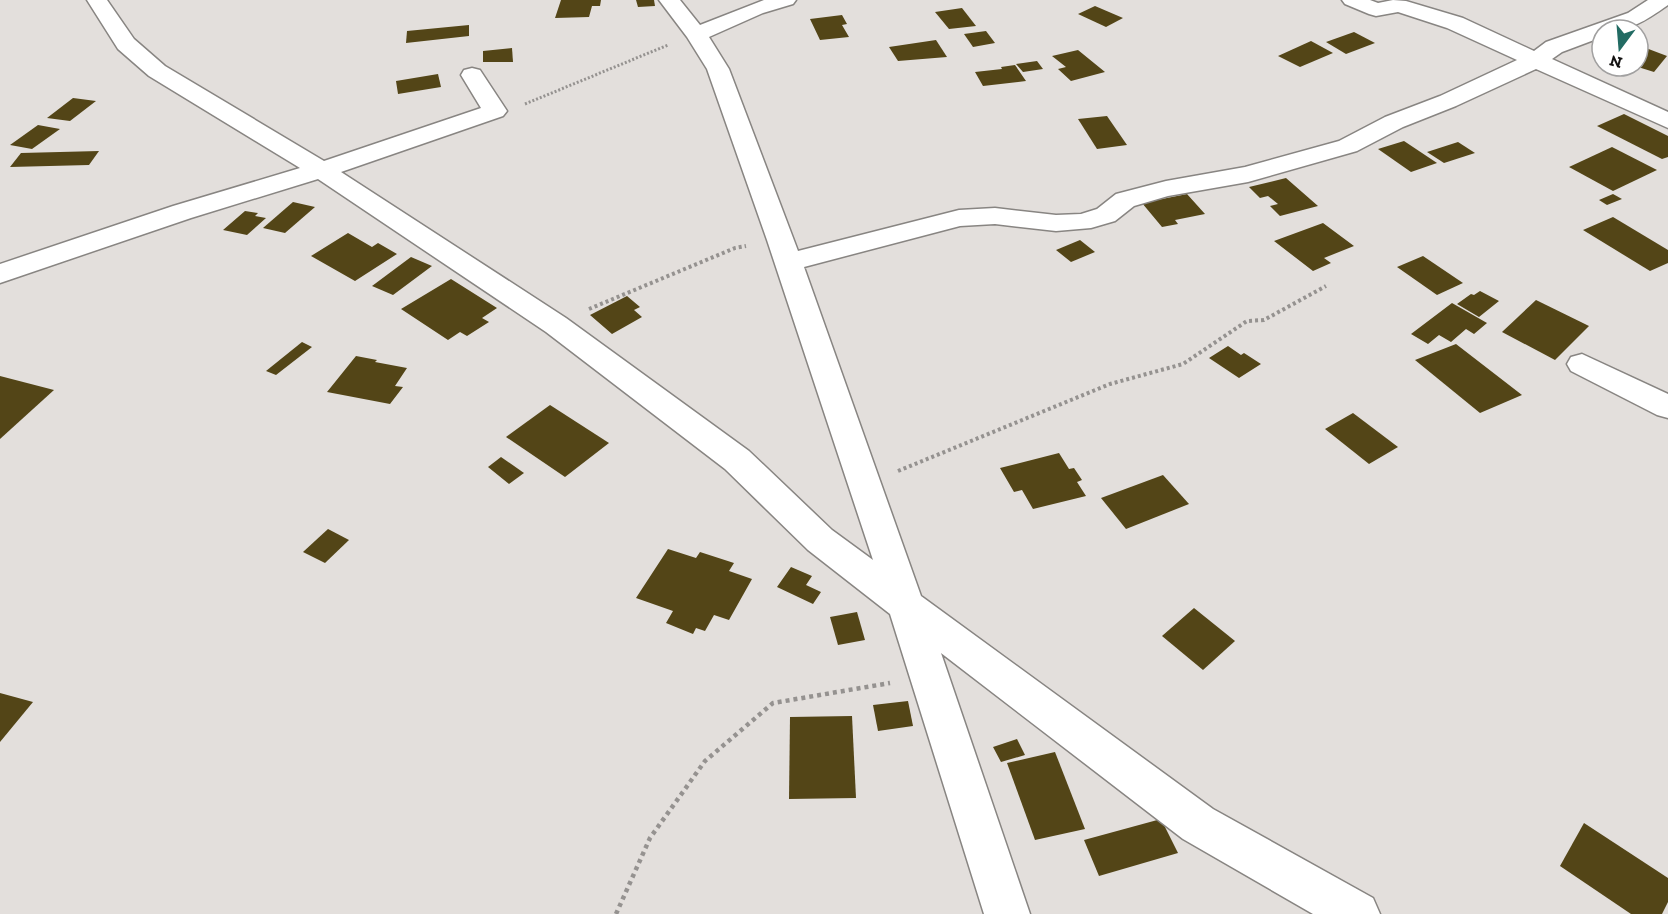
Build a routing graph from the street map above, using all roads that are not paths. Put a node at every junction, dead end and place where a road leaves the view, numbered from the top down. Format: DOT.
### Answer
graph roads {
  1 [pos="97,0"];
  2 [pos="669,0"];
  3 [pos="786,0"];
  4 [pos="1352,0"];
  5 [pos="1662,0"];
  6 [pos="696,34"];
  7 [pos="1536,60"];
  8 [pos="472,75"];
  9 [pos="1668,121"];
  10 [pos="321,170"];
  11 [pos="785,251"];
  12 [pos="5,275"];
  13 [pos="1582,364"];
  14 [pos="1668,407"];
  15 [pos="907,608"];
  16 [pos="1006,914"];
  17 [pos="1357,914"];
  1 -- 10 [label="street"];
  2 -- 6 [label="street"];
  3 -- 6 [label="street"];
  4 -- 7 [label="street"];
  5 -- 7 [label="street"];
  6 -- 11 [label="street"];
  7 -- 9 [label="street"];
  7 -- 11 [label="street"];
  8 -- 10 [label="street"];
  10 -- 12 [label="street"];
  10 -- 15 [label="street"];
  11 -- 15 [label="street"];
  13 -- 14 [label="street"];
  15 -- 16 [label="street"];
  15 -- 17 [label="street"];
}
